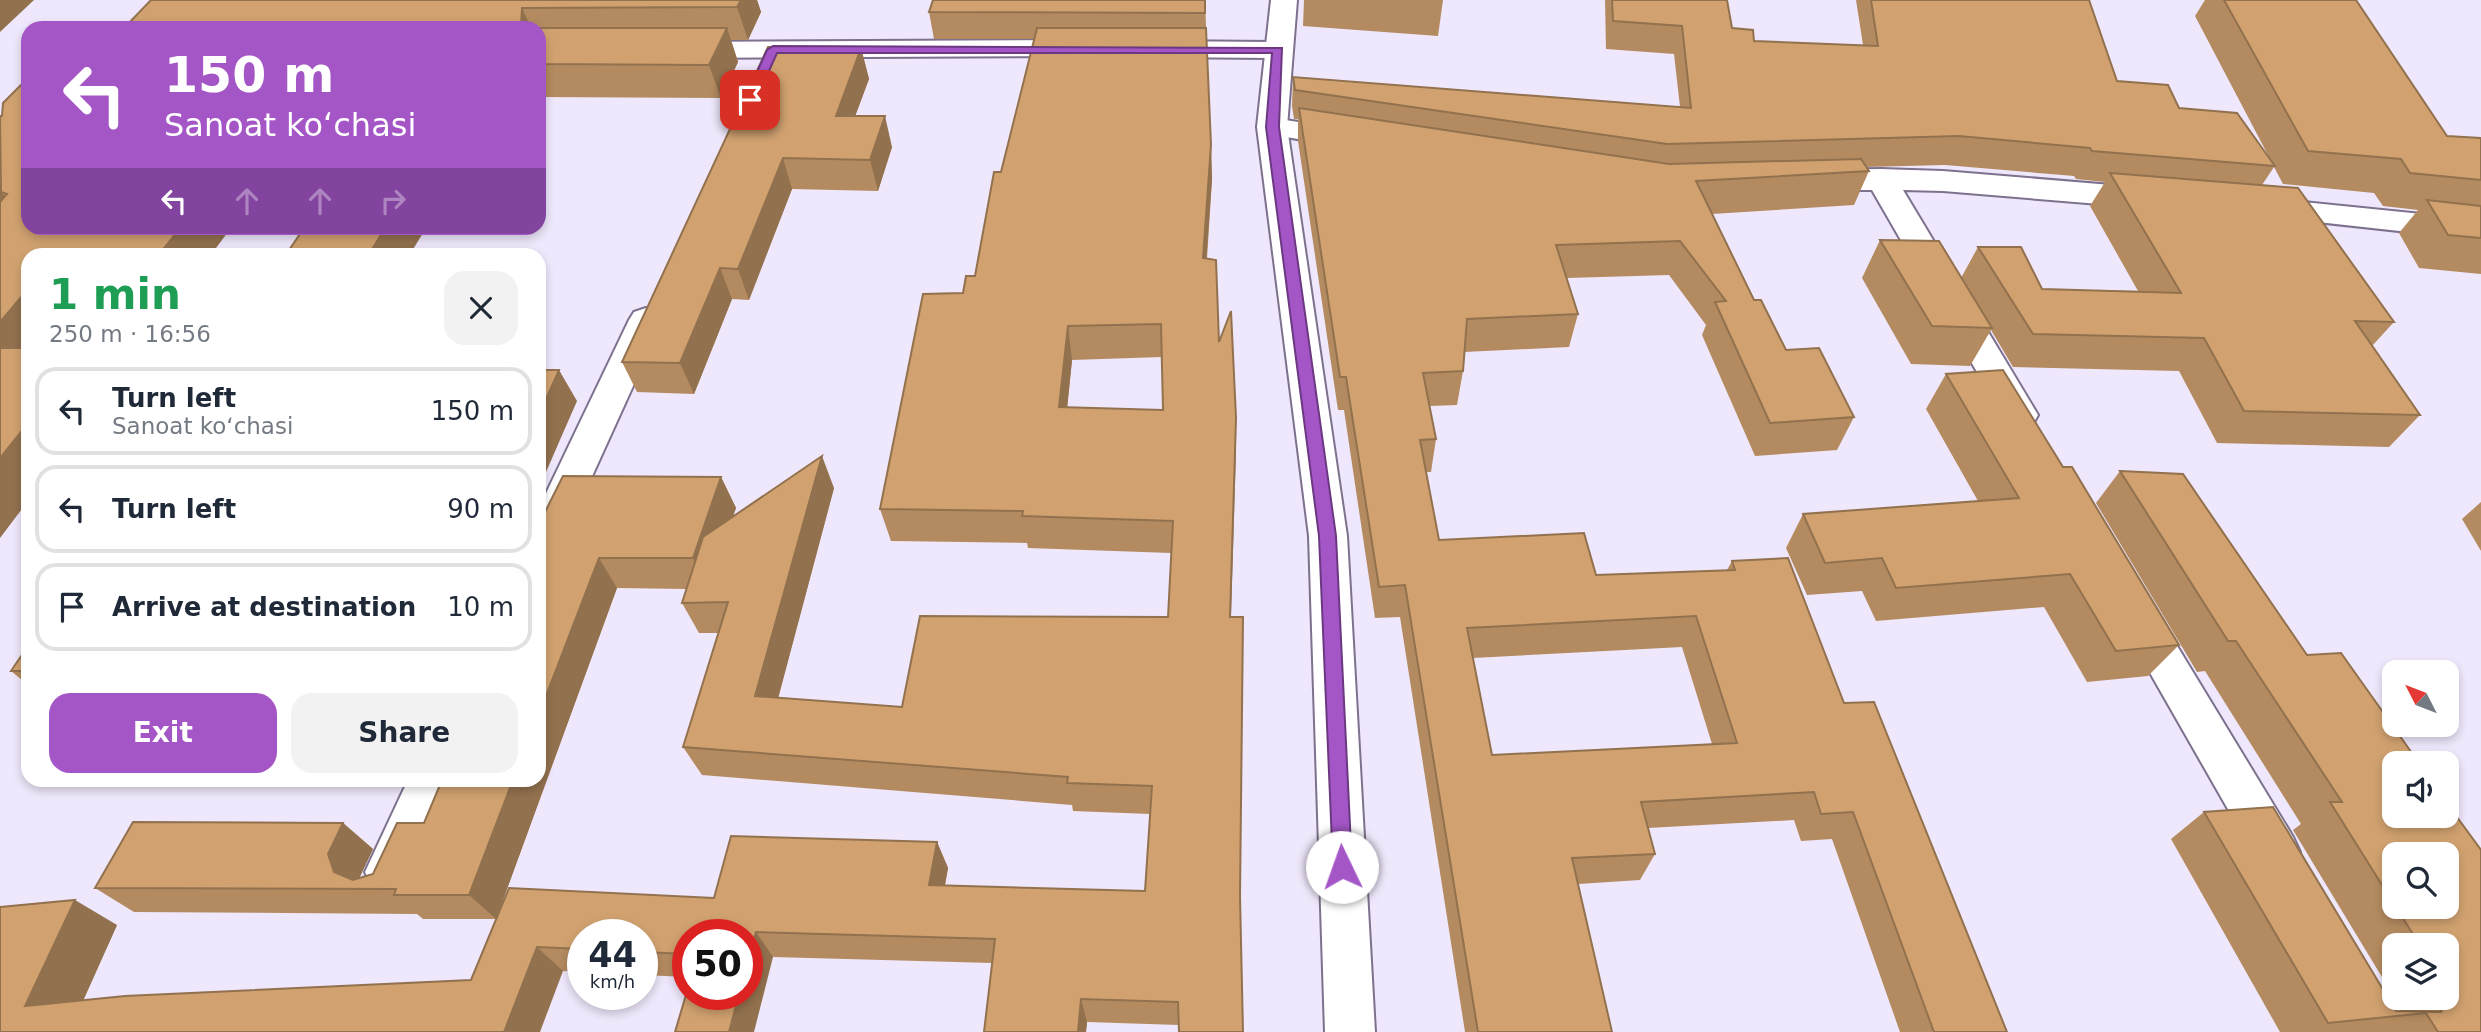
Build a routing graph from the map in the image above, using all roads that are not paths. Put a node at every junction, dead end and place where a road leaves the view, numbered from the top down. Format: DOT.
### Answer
graph roads {
  1 [pos="1284,0"];
  2 [pos="1278,50"];
  3 [pos="649,51"];
  4 [pos="1272,127"];
  5 [pos="1379,144"];
  6 [pos="1881,179"];
  7 [pos="1780,180"];
  8 [pos="2172,200"];
  9 [pos="2240,206"];
  10 [pos="2481,230"];
  11 [pos="662,287"];
  12 [pos="2036,443"];
  13 [pos="546,535"];
  14 [pos="2121,588"];
  15 [pos="428,787"];
  16 [pos="384,880"];
  17 [pos="2298,888"];
  18 [pos="1350,1032"];
  1 -- 2 [label="street"];
  2 -- 3 [label="street"];
  2 -- 4 [label="street"];
  4 -- 5 [label="street"];
  4 -- 18 [label="street"];
  6 -- 7 [label="street"];
  6 -- 8 [label="street"];
  6 -- 12 [label="street"];
  9 -- 10 [label="street"];
  11 -- 13 [label="street"];
  14 -- 17 [label="street"];
  15 -- 16 [label="street"];
}
